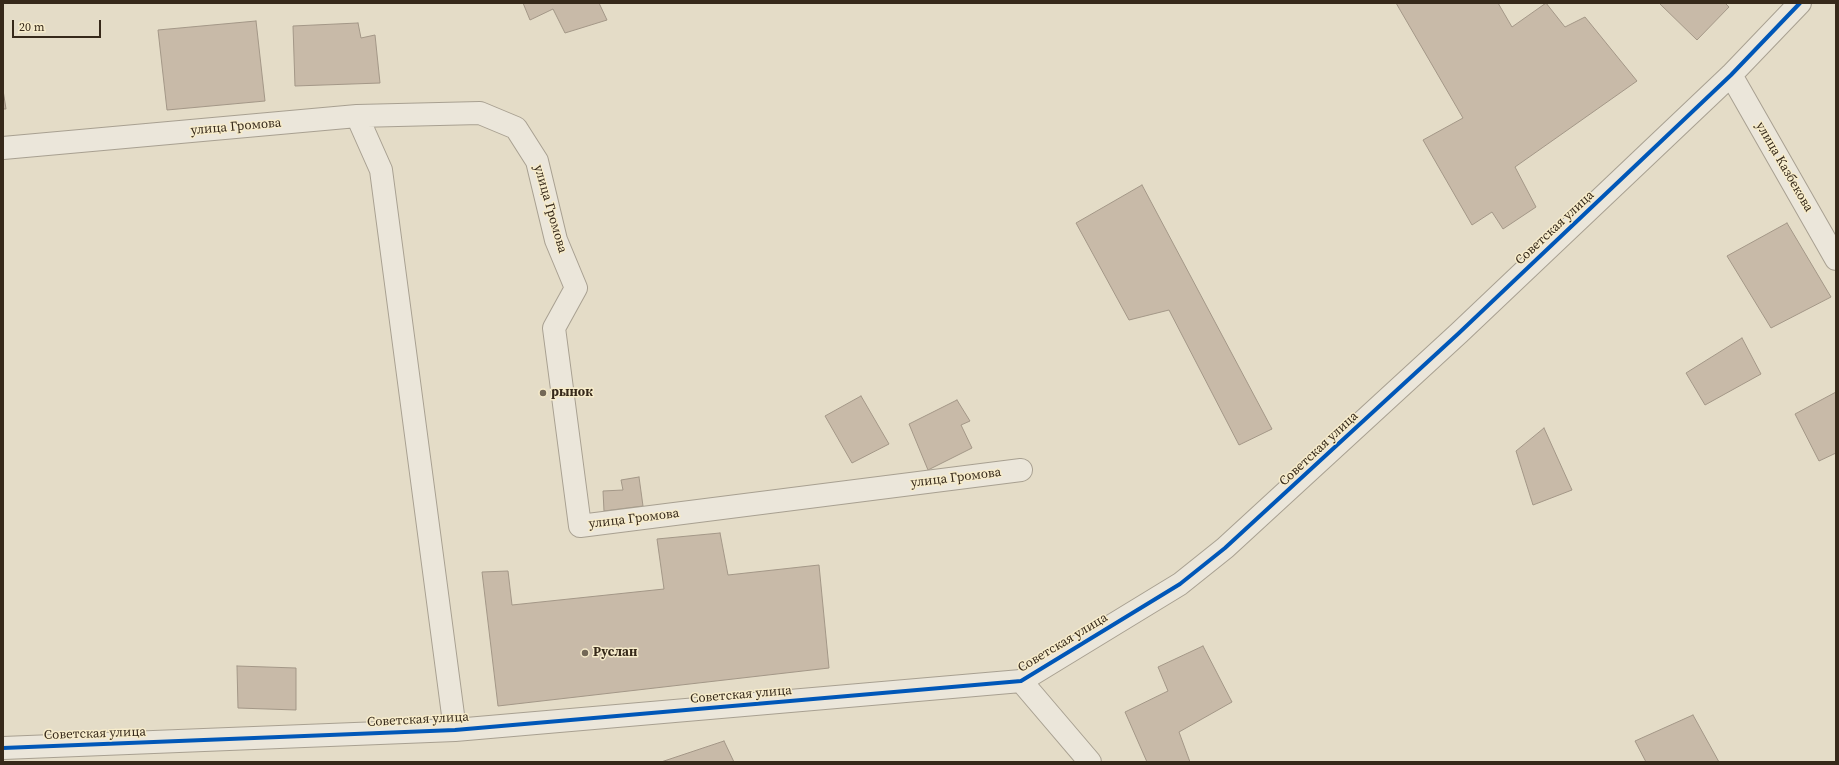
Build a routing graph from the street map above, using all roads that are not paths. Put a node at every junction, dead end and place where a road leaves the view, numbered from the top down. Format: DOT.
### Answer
graph roads {
  1 [pos="1800,3"];
  2 [pos="1731,75"];
  3 [pos="357,116"];
  4 [pos="3,148"];
  5 [pos="1836,259"];
  6 [pos="1021,470"];
  7 [pos="1020,681"];
  8 [pos="455,730"];
  9 [pos="3,748"];
  10 [pos="47,754"];
  11 [pos="1090,762"];
  1 -- 2 [label="street, Советская улица"];
  2 -- 5 [label="street, улица Казбекова"];
  2 -- 7 [label="street, Советская улица"];
  3 -- 4 [label="street, улица Громова"];
  3 -- 6 [label="street, улица Громова"];
  3 -- 8 [label="street"];
  7 -- 8 [label="street, Советская улица"];
  7 -- 11 [label="street"];
  8 -- 10 [label="street, Советская улица"];
  9 -- 10 [label="street, Советская улица"];
}
